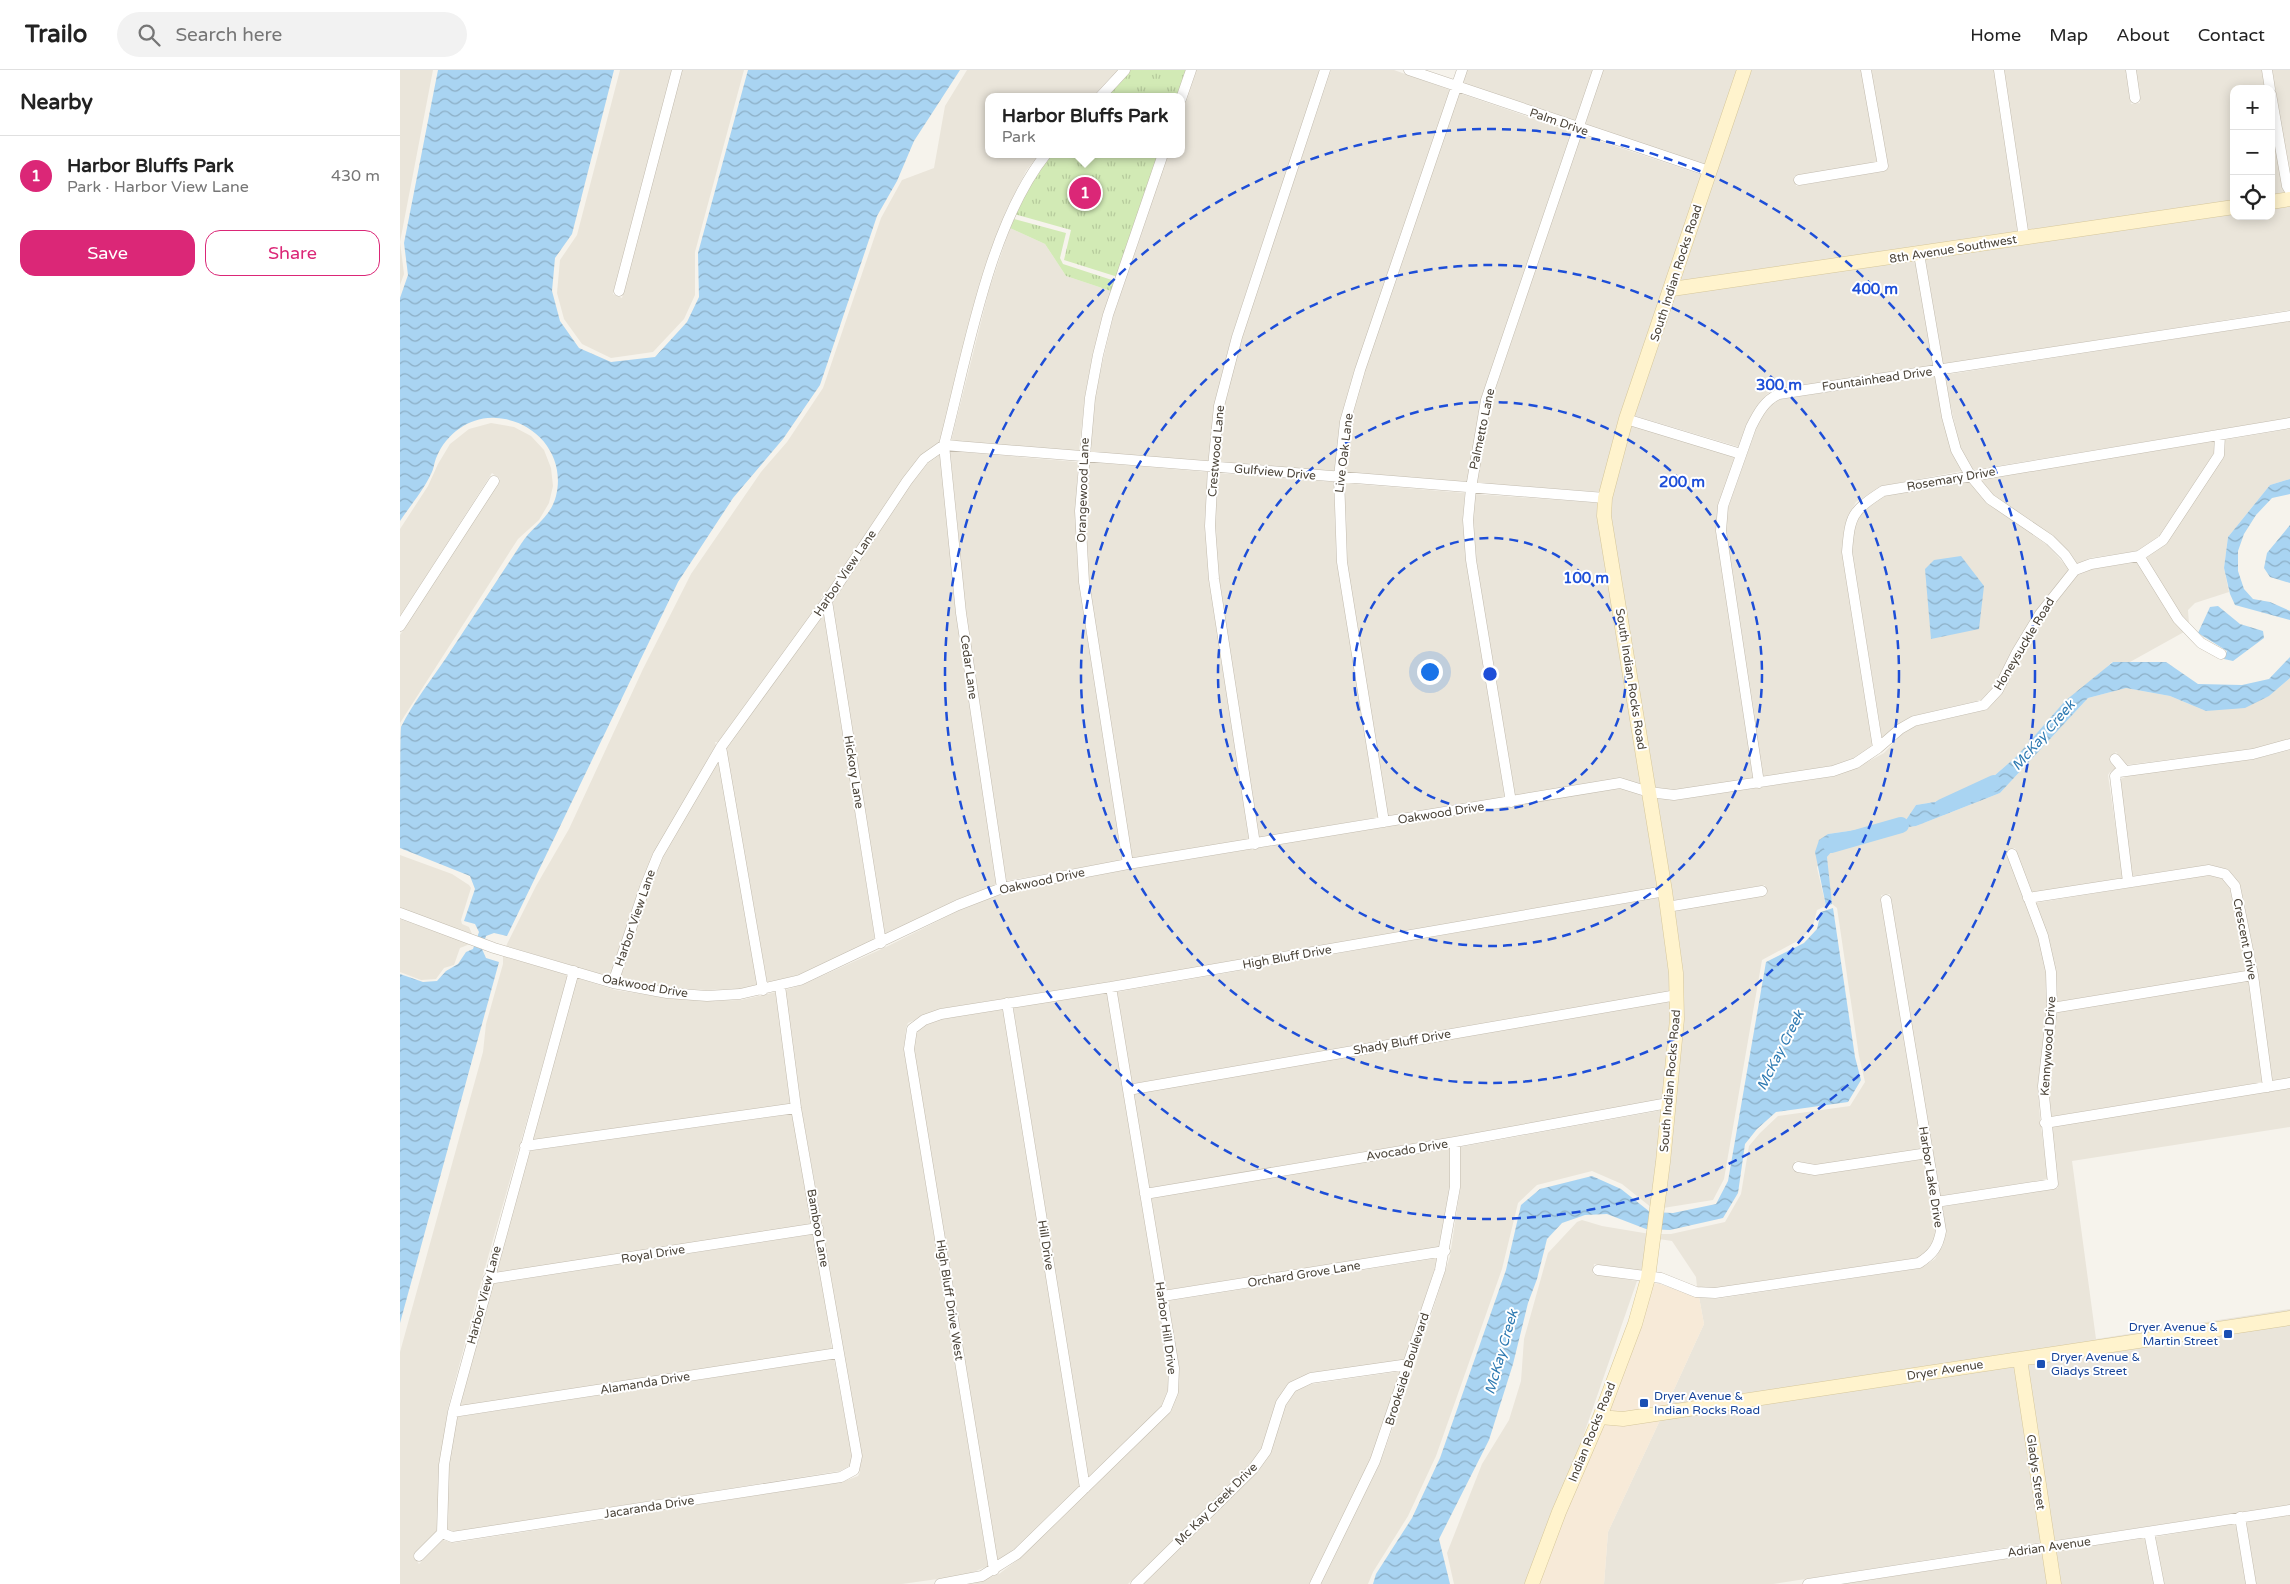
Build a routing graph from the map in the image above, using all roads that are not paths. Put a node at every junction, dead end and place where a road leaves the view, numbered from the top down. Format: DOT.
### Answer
graph roads {
  1 [pos="677,70"];
  2 [pos="1125,70"];
  3 [pos="1191,70"];
  4 [pos="1325,70"];
  5 [pos="1409,70"];
  6 [pos="1462,70"];
  7 [pos="1598,70"];
  8 [pos="1744,70"];
  9 [pos="1866,70"];
  10 [pos="1999,70"];
  11 [pos="2131,70"];
  12 [pos="2267,70"];
  13 [pos="2269,85"];
  14 [pos="1456,87"];
  15 [pos="1104,93"];
  16 [pos="1183,93"];
  17 [pos="2135,98"];
  18 [pos="2275,117"];
  19 [pos="1578,129"];
  20 [pos="1043,158"];
  21 [pos="1162,158"];
  22 [pos="1709,171"];
  23 [pos="1800,180"];
  24 [pos="2290,191"];
  25 [pos="2290,199"];
  26 [pos="2275,201"];
  27 [pos="2230,208"];
  28 [pos="2024,238"];
  29 [pos="1919,254"];
  30 [pos="1672,289"];
  31 [pos="619,291"];
  32 [pos="2290,316"];
  33 [pos="1939,370"];
  34 [pos="1626,419"];
  35 [pos="2290,423"];
  36 [pos="2220,435"];
  37 [pos="944,446"];
  38 [pos="1741,454"];
  39 [pos="1083,457"];
  40 [pos="1213,467"];
  41 [pos="1970,475"];
  42 [pos="1339,477"];
  43 [pos="494,480"];
  44 [pos="1471,488"];
  45 [pos="1605,498"];
  46 [pos="2139,556"];
  47 [pos="2075,570"];
  48 [pos="827,601"];
  49 [pos="400,626"];
  50 [pos="2221,654"];
  51 [pos="2290,744"];
  52 [pos="721,746"];
  53 [pos="1878,748"];
  54 [pos="2115,759"];
  55 [pos="2125,771"];
  56 [pos="1759,783"];
  57 [pos="1649,792"];
  58 [pos="1511,802"];
  59 [pos="1384,822"];
  60 [pos="1255,844"];
  61 [pos="2012,854"];
  62 [pos="1128,864"];
  63 [pos="2128,882"];
  64 [pos="1002,888"];
  65 [pos="1665,891"];
  66 [pos="1762,891"];
  67 [pos="2028,898"];
  68 [pos="1886,900"];
  69 [pos="1667,907"];
  70 [pos="400,913"];
  71 [pos="880,943"];
  72 [pos="574,971"];
  73 [pos="2253,975"];
  74 [pos="613,983"];
  75 [pos="780,986"];
  76 [pos="1111,987"];
  77 [pos="763,990"];
  78 [pos="1676,995"];
  79 [pos="1008,1003"];
  80 [pos="2052,1008"];
  81 [pos="912,1029"];
  82 [pos="2290,1083"];
  83 [pos="2268,1087"];
  84 [pos="1128,1090"];
  85 [pos="1668,1103"];
  86 [pos="796,1108"];
  87 [pos="2045,1123"];
  88 [pos="1455,1142"];
  89 [pos="525,1146"];
  90 [pos="1928,1154"];
  91 [pos="1798,1167"];
  92 [pos="1145,1194"];
  93 [pos="1936,1202"];
  94 [pos="818,1228"];
  95 [pos="1445,1251"];
  96 [pos="1598,1270"];
  97 [pos="1648,1278"];
  98 [pos="488,1279"];
  99 [pos="1163,1296"];
  100 [pos="2290,1318"];
  101 [pos="838,1353"];
  102 [pos="2020,1359"];
  103 [pos="1409,1364"];
  104 [pos="453,1412"];
  105 [pos="1600,1416"];
  106 [pos="854,1470"];
  107 [pos="1085,1488"];
  108 [pos="2290,1510"];
  109 [pos="2240,1518"];
  110 [pos="2149,1532"];
  111 [pos="442,1533"];
  112 [pos="2047,1547"];
  113 [pos="419,1556"];
  114 [pos="994,1570"];
  115 [pos="940,1584"];
  116 [pos="1136,1584"];
  117 [pos="1315,1584"];
  118 [pos="1532,1584"];
  119 [pos="1808,1584"];
  120 [pos="2054,1584"];
  121 [pos="2159,1584"];
  122 [pos="2251,1584"];
  1 -- 31 [label="street"];
  2 -- 15 [label="street"];
  3 -- 16 [label="street"];
  4 -- 40 [label="street, Crestwood Lane"];
  5 -- 14 [label="street, Palm Drive"];
  6 -- 14 [label="street, Live Oak Lane"];
  7 -- 19 [label="street, Palmetto Lane"];
  8 -- 22 [label="street, South Indian Rocks Road"];
  9 -- 23 [label="street"];
  10 -- 28 [label="street"];
  11 -- 17 [label="street"];
  12 -- 13 [label="street"];
  14 -- 19 [label="street, Palm Drive"];
  14 -- 42 [label="street, Live Oak Lane"];
  18 -- 24 [label="street"];
  19 -- 22 [label="street, Palm Drive"];
  19 -- 44 [label="street, Palmetto Lane"];
  20 -- 37 [label="street"];
  21 -- 39 [label="street, Orangewood Lane"];
  22 -- 30 [label="street, South Indian Rocks Road"];
  25 -- 26 [label="street"];
  27 -- 28 [label="street, 8th Avenue Southwest"];
  28 -- 29 [label="street, 8th Avenue Southwest"];
  29 -- 30 [label="street, 8th Avenue Southwest"];
  29 -- 33 [label="street"];
  30 -- 34 [label="street, South Indian Rocks Road"];
  32 -- 33 [label="street, Fountainhead Drive"];
  33 -- 38 [label="street, Fountainhead Drive"];
  33 -- 41 [label="street"];
  34 -- 38 [label="street"];
  34 -- 45 [label="street, South Indian Rocks Road"];
  35 -- 36 [label="street, Rosemary Drive"];
  36 -- 41 [label="street, Rosemary Drive"];
  36 -- 46 [label="street"];
  37 -- 39 [label="street, Gulfview Drive"];
  37 -- 48 [label="street, Harbor View Lane"];
  37 -- 64 [label="street, Cedar Lane"];
  38 -- 56 [label="street, Fountainhead Drive"];
  39 -- 40 [label="street, Gulfview Drive"];
  39 -- 62 [label="street, Orangewood Lane"];
  40 -- 42 [label="street, Gulfview Drive"];
  40 -- 60 [label="street, Crestwood Lane"];
  41 -- 47 [label="street"];
  41 -- 53 [label="street, Rosemary Drive"];
  42 -- 44 [label="street, Gulfview Drive"];
  42 -- 59 [label="street, Live Oak Lane"];
  43 -- 49 [label="street"];
  44 -- 45 [label="street, Gulfview Drive"];
  44 -- 58 [label="street, Palmetto Lane"];
  45 -- 57 [label="street, South Indian Rocks Road"];
  46 -- 47 [label="street"];
  46 -- 50 [label="street"];
  47 -- 53 [label="street, Honeysuckle Road"];
  48 -- 52 [label="street, Harbor View Lane"];
  48 -- 71 [label="street, Hickory Lane"];
  51 -- 55 [label="street"];
  52 -- 74 [label="street, Harbor View Lane"];
  52 -- 77 [label="street"];
  53 -- 56 [label="street, Honeysuckle Road"];
  54 -- 55 [label="street"];
  55 -- 63 [label="street"];
  56 -- 57 [label="street, Honeysuckle Road"];
  57 -- 58 [label="street, Oakwood Drive"];
  57 -- 65 [label="street, South Indian Rocks Road"];
  58 -- 59 [label="street, Oakwood Drive"];
  59 -- 60 [label="street, Oakwood Drive"];
  60 -- 62 [label="street, Oakwood Drive"];
  61 -- 67 [label="street, Kennywood Drive"];
  62 -- 64 [label="street, Oakwood Drive"];
  63 -- 67 [label="street, Crescent Drive"];
  63 -- 73 [label="street, Crescent Drive"];
  64 -- 71 [label="street, Oakwood Drive"];
  65 -- 69 [label="street, South Indian Rocks Road"];
  65 -- 76 [label="street, High Bluff Drive"];
  66 -- 69 [label="street"];
  67 -- 80 [label="street, Kennywood Drive"];
  68 -- 90 [label="street, Harbor Lake Drive"];
  69 -- 78 [label="street, South Indian Rocks Road"];
  70 -- 72 [label="street, Oakwood Drive"];
  71 -- 75 [label="street, Oakwood Drive"];
  72 -- 74 [label="street, Oakwood Drive"];
  72 -- 89 [label="street, Harbor View Lane"];
  73 -- 80 [label="street"];
  73 -- 83 [label="street, Crescent Drive"];
  74 -- 77 [label="street, Oakwood Drive"];
  75 -- 77 [label="street, Oakwood Drive"];
  75 -- 86 [label="street, Bamboo Lane"];
  76 -- 79 [label="street, High Bluff Drive"];
  76 -- 84 [label="street, Harbor Hill Drive"];
  78 -- 84 [label="street, Shady Bluff Drive"];
  78 -- 85 [label="street, South Indian Rocks Road"];
  79 -- 81 [label="street, High Bluff Drive"];
  79 -- 107 [label="street, Hill Drive"];
  80 -- 87 [label="street, Kennywood Drive"];
  81 -- 114 [label="street, High Bluff Drive West"];
  82 -- 83 [label="street"];
  83 -- 87 [label="street"];
  84 -- 92 [label="street, Harbor Hill Drive"];
  85 -- 88 [label="street, Avocado Drive"];
  85 -- 97 [label="street, South Indian Rocks Road"];
  86 -- 89 [label="street"];
  86 -- 94 [label="street, Bamboo Lane"];
  87 -- 93 [label="street, Kennywood Drive"];
  88 -- 92 [label="street, Avocado Drive"];
  88 -- 95 [label="street, Brookside Boulevard"];
  89 -- 98 [label="street, Harbor View Lane"];
  90 -- 91 [label="street"];
  90 -- 93 [label="street, Harbor Lake Drive"];
  92 -- 99 [label="street, Harbor Hill Drive"];
  93 -- 97 [label="street, Harbor Lake Drive"];
  94 -- 98 [label="street, Royal Drive"];
  94 -- 101 [label="street, Bamboo Lane"];
  95 -- 99 [label="street, Orchard Grove Lane"];
  95 -- 103 [label="street, Brookside Boulevard"];
  96 -- 97 [label="street"];
  97 -- 105 [label="street, Indian Rocks Road"];
  98 -- 104 [label="street, Harbor View Lane"];
  99 -- 107 [label="street, Harbor Hill Drive"];
  100 -- 102 [label="street, Dryer Avenue"];
  101 -- 104 [label="street, Alamanda Drive"];
  101 -- 106 [label="street, Bamboo Lane"];
  102 -- 105 [label="street, Dryer Avenue"];
  102 -- 112 [label="street, Gladys Street"];
  103 -- 116 [label="street, Mc Kay Creek Drive"];
  103 -- 117 [label="street, Brookside Boulevard"];
  104 -- 111 [label="street, Harbor View Lane"];
  105 -- 118 [label="street, Indian Rocks Road"];
  106 -- 111 [label="street, Jacaranda Drive"];
  107 -- 114 [label="street, Harbor Hill Drive"];
  108 -- 109 [label="street, Adrian Avenue"];
  109 -- 110 [label="street, Adrian Avenue"];
  109 -- 122 [label="street"];
  110 -- 112 [label="street, Adrian Avenue"];
  110 -- 121 [label="street"];
  111 -- 113 [label="street"];
  112 -- 119 [label="street, Adrian Avenue"];
  112 -- 120 [label="street, Gladys Street"];
  114 -- 115 [label="street, Harbor Hill Drive"];
}
